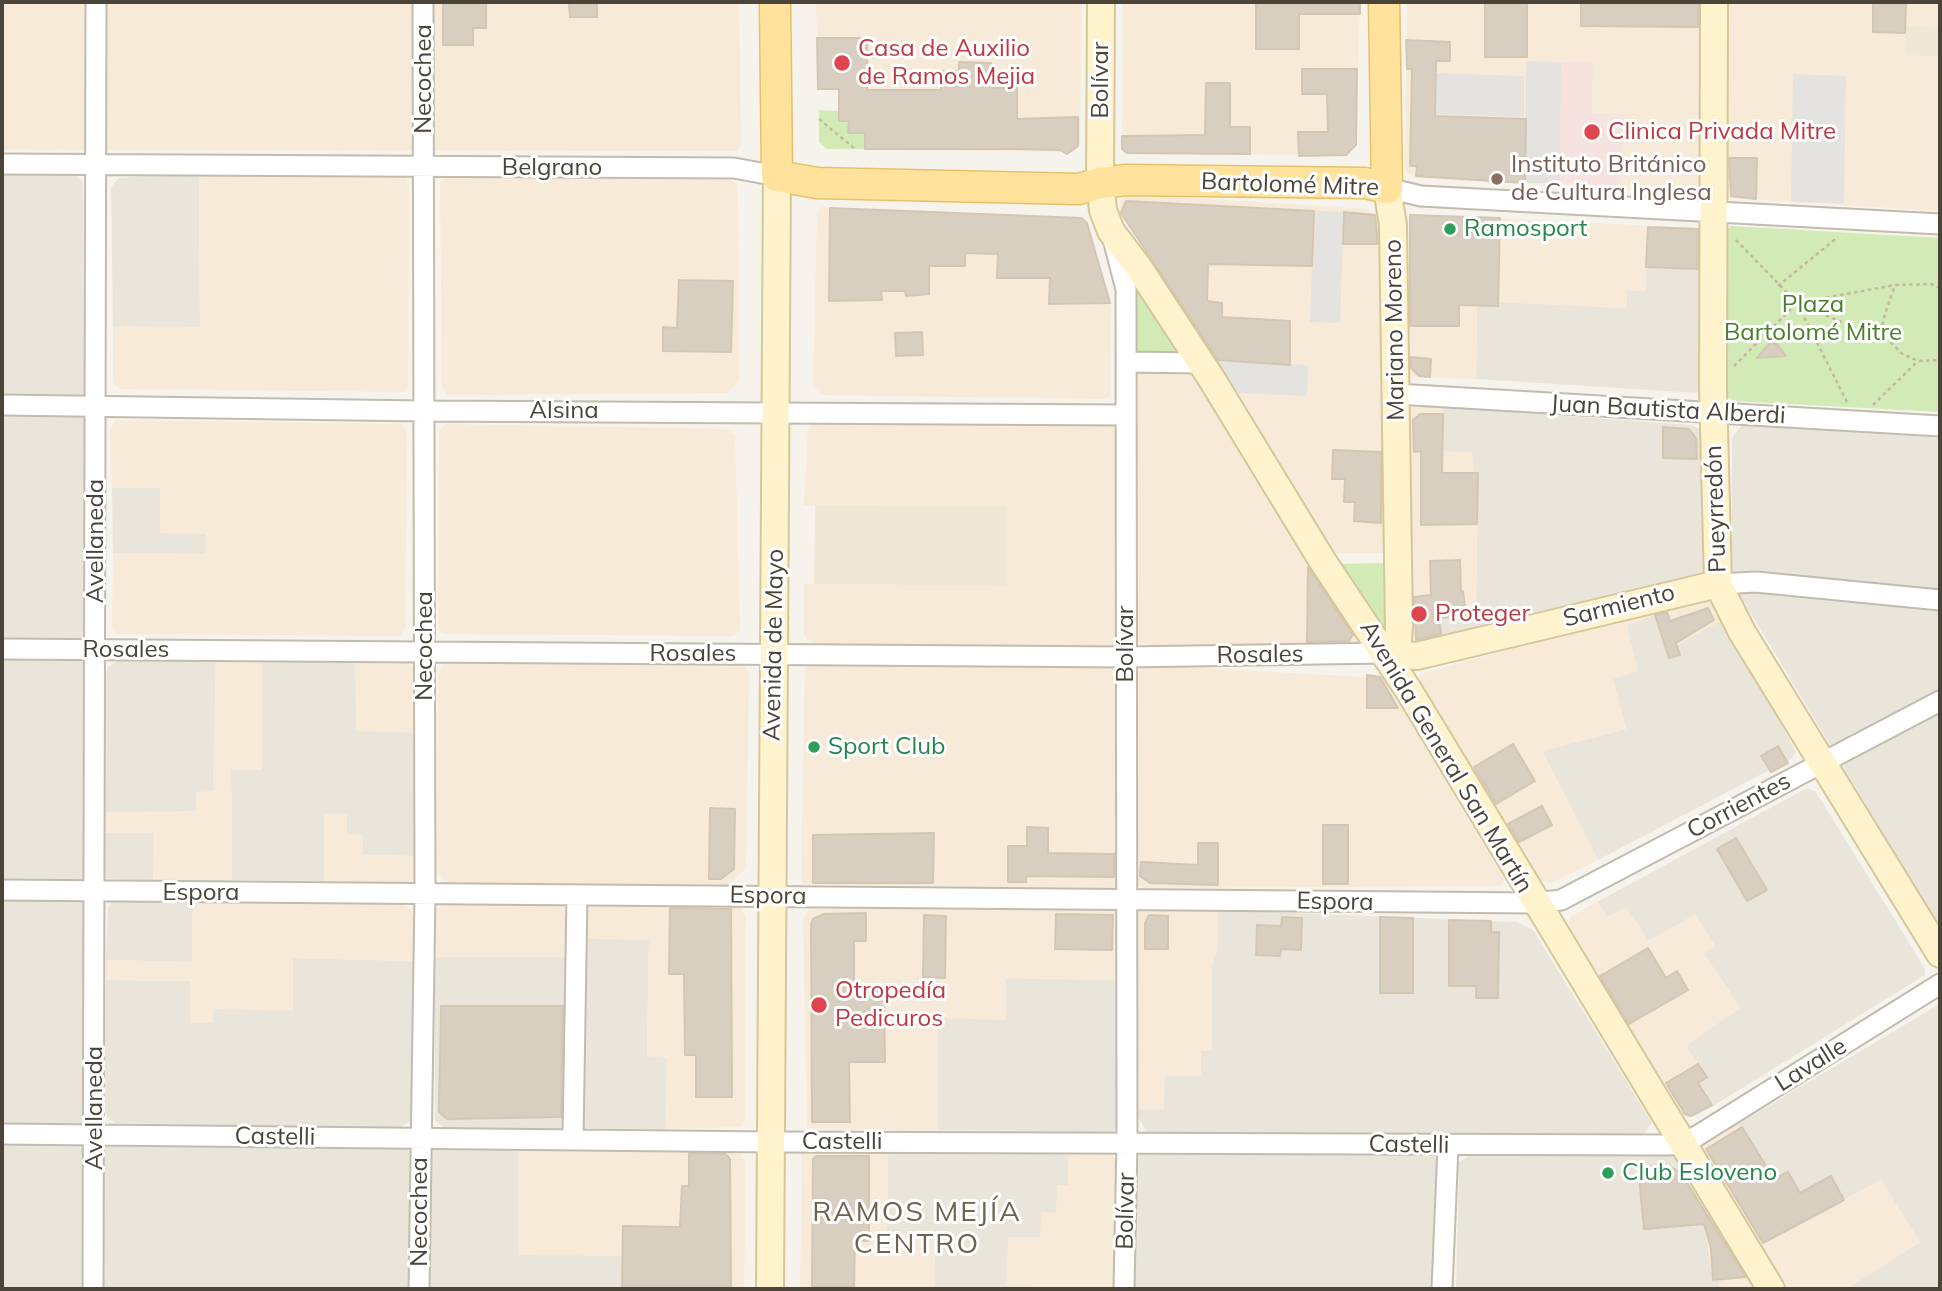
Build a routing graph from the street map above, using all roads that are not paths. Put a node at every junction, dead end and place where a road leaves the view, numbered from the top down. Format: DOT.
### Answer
graph roads {
  1 [pos="96,2"];
  2 [pos="424,2"];
  3 [pos="775,2"];
  4 [pos="1101,2"];
  5 [pos="1384,2"];
  6 [pos="1714,2"];
  7 [pos="2,164"];
  8 [pos="96,164"];
  9 [pos="425,168"];
  10 [pos="777,176"];
  11 [pos="1100,183"];
  12 [pos="1387,188"];
  13 [pos="1713,224"];
  14 [pos="1940,224"];
  15 [pos="1111,231"];
  16 [pos="1127,362"];
  17 [pos="1201,363"];
  18 [pos="1396,394"];
  19 [pos="1714,400"];
  20 [pos="2,405"];
  21 [pos="96,406"];
  22 [pos="424,411"];
  23 [pos="777,411"];
  24 [pos="1126,415"];
  25 [pos="1940,426"];
  26 [pos="1718,584"];
  27 [pos="1940,600"];
  28 [pos="2,649"];
  29 [pos="96,650"];
  30 [pos="425,652"];
  31 [pos="1385,653"];
  32 [pos="774,655"];
  33 [pos="1126,657"];
  34 [pos="1940,701"];
  35 [pos="1823,762"];
  36 [pos="2,890"];
  37 [pos="96,891"];
  38 [pos="425,894"];
  39 [pos="577,895"];
  40 [pos="772,897"];
  41 [pos="1126,900"];
  42 [pos="1535,903"];
  43 [pos="1940,954"];
  44 [pos="1940,984"];
  45 [pos="2,1134"];
  46 [pos="95,1135"];
  47 [pos="420,1138"];
  48 [pos="573,1139"];
  49 [pos="1128,1141"];
  50 [pos="772,1142"];
  51 [pos="1682,1144"];
  52 [pos="1448,1146"];
  53 [pos="93,1289"];
  54 [pos="419,1289"];
  55 [pos="770,1289"];
  56 [pos="1124,1289"];
  57 [pos="1442,1289"];
  58 [pos="1771,1289"];
  1 -- 8 [label="street, Avellaneda"];
  2 -- 9 [label="street, Necochea"];
  3 -- 10 [label="main road, Avenida de Mayo"];
  4 -- 11 [label="street, Bolívar"];
  5 -- 12 [label="main road, Mariano Moreno"];
  6 -- 13 [label="street, Pueyrredón"];
  7 -- 8 [label="street, Belgrano"];
  8 -- 9 [label="street, Belgrano"];
  8 -- 21 [label="street, Avellaneda"];
  9 -- 10 [label="street, Belgrano"];
  9 -- 22 [label="street, Necochea"];
  10 -- 11 [label="main road, Belgrano"];
  10 -- 23 [label="street, Avenida de Mayo"];
  11 -- 12 [label="main road, Bartolomé Mitre"];
  11 -- 15 [label="street, Bolívar"];
  12 -- 13 [label="street, Bartolomé Mitre"];
  12 -- 18 [label="street, Mariano Moreno"];
  13 -- 14 [label="street, Bartolomé Mitre"];
  13 -- 19 [label="street, Pueyrredón"];
  15 -- 16 [label="street, Bolívar"];
  15 -- 17 [label="street, Avenida General San Martín"];
  16 -- 17 [label="street"];
  16 -- 24 [label="street, Bolívar"];
  17 -- 31 [label="street, Avenida General San Martín"];
  18 -- 19 [label="street, Juan Bautista Alberdi"];
  18 -- 31 [label="street, Mariano Moreno"];
  19 -- 25 [label="street, Juan Bautista Alberdi"];
  19 -- 26 [label="street, Pueyrredón"];
  20 -- 21 [label="street, Alsina"];
  21 -- 22 [label="street, Alsina"];
  21 -- 29 [label="street, Avellaneda"];
  22 -- 23 [label="street, Alsina"];
  22 -- 30 [label="street, Necochea"];
  23 -- 24 [label="street, Alsina"];
  23 -- 32 [label="street, Avenida de Mayo"];
  24 -- 33 [label="street, Bolívar"];
  26 -- 27 [label="street, Sarmiento"];
  26 -- 31 [label="street, Sarmiento"];
  26 -- 35 [label="street, Pueyrredón"];
  28 -- 29 [label="street, Rosales"];
  29 -- 30 [label="street, Rosales"];
  29 -- 37 [label="street, Avellaneda"];
  30 -- 32 [label="street, Rosales"];
  30 -- 38 [label="street, Necochea"];
  31 -- 33 [label="street, Rosales"];
  31 -- 42 [label="street, Avenida General San Martín"];
  32 -- 33 [label="street, Rosales"];
  32 -- 40 [label="street, Avenida de Mayo"];
  33 -- 41 [label="street, Bolívar"];
  34 -- 35 [label="street, Corrientes"];
  35 -- 42 [label="street, Corrientes"];
  35 -- 43 [label="street, Pueyrredón"];
  36 -- 37 [label="street, Espora"];
  37 -- 38 [label="street, Espora"];
  37 -- 46 [label="street, Avellaneda"];
  38 -- 39 [label="street, Espora"];
  38 -- 47 [label="street, Necochea"];
  39 -- 40 [label="street, Espora"];
  39 -- 48 [label="street"];
  40 -- 41 [label="street, Espora"];
  40 -- 50 [label="street, Avenida de Mayo"];
  41 -- 42 [label="street, Espora"];
  41 -- 49 [label="street, Bolívar"];
  42 -- 51 [label="street, Avenida General San Martín"];
  44 -- 51 [label="street, Lavalle"];
  45 -- 46 [label="street, Castelli"];
  46 -- 47 [label="street, Castelli"];
  46 -- 53 [label="street, Avellaneda"];
  47 -- 48 [label="street, Castelli"];
  47 -- 54 [label="street, Necochea"];
  48 -- 50 [label="street, Castelli"];
  49 -- 50 [label="street, Castelli"];
  49 -- 52 [label="street, Castelli"];
  49 -- 56 [label="street, Bolívar"];
  50 -- 55 [label="street, Avenida de Mayo"];
  51 -- 52 [label="street, Castelli"];
  51 -- 58 [label="street, Avenida General San Martín"];
  52 -- 57 [label="street"];
}
